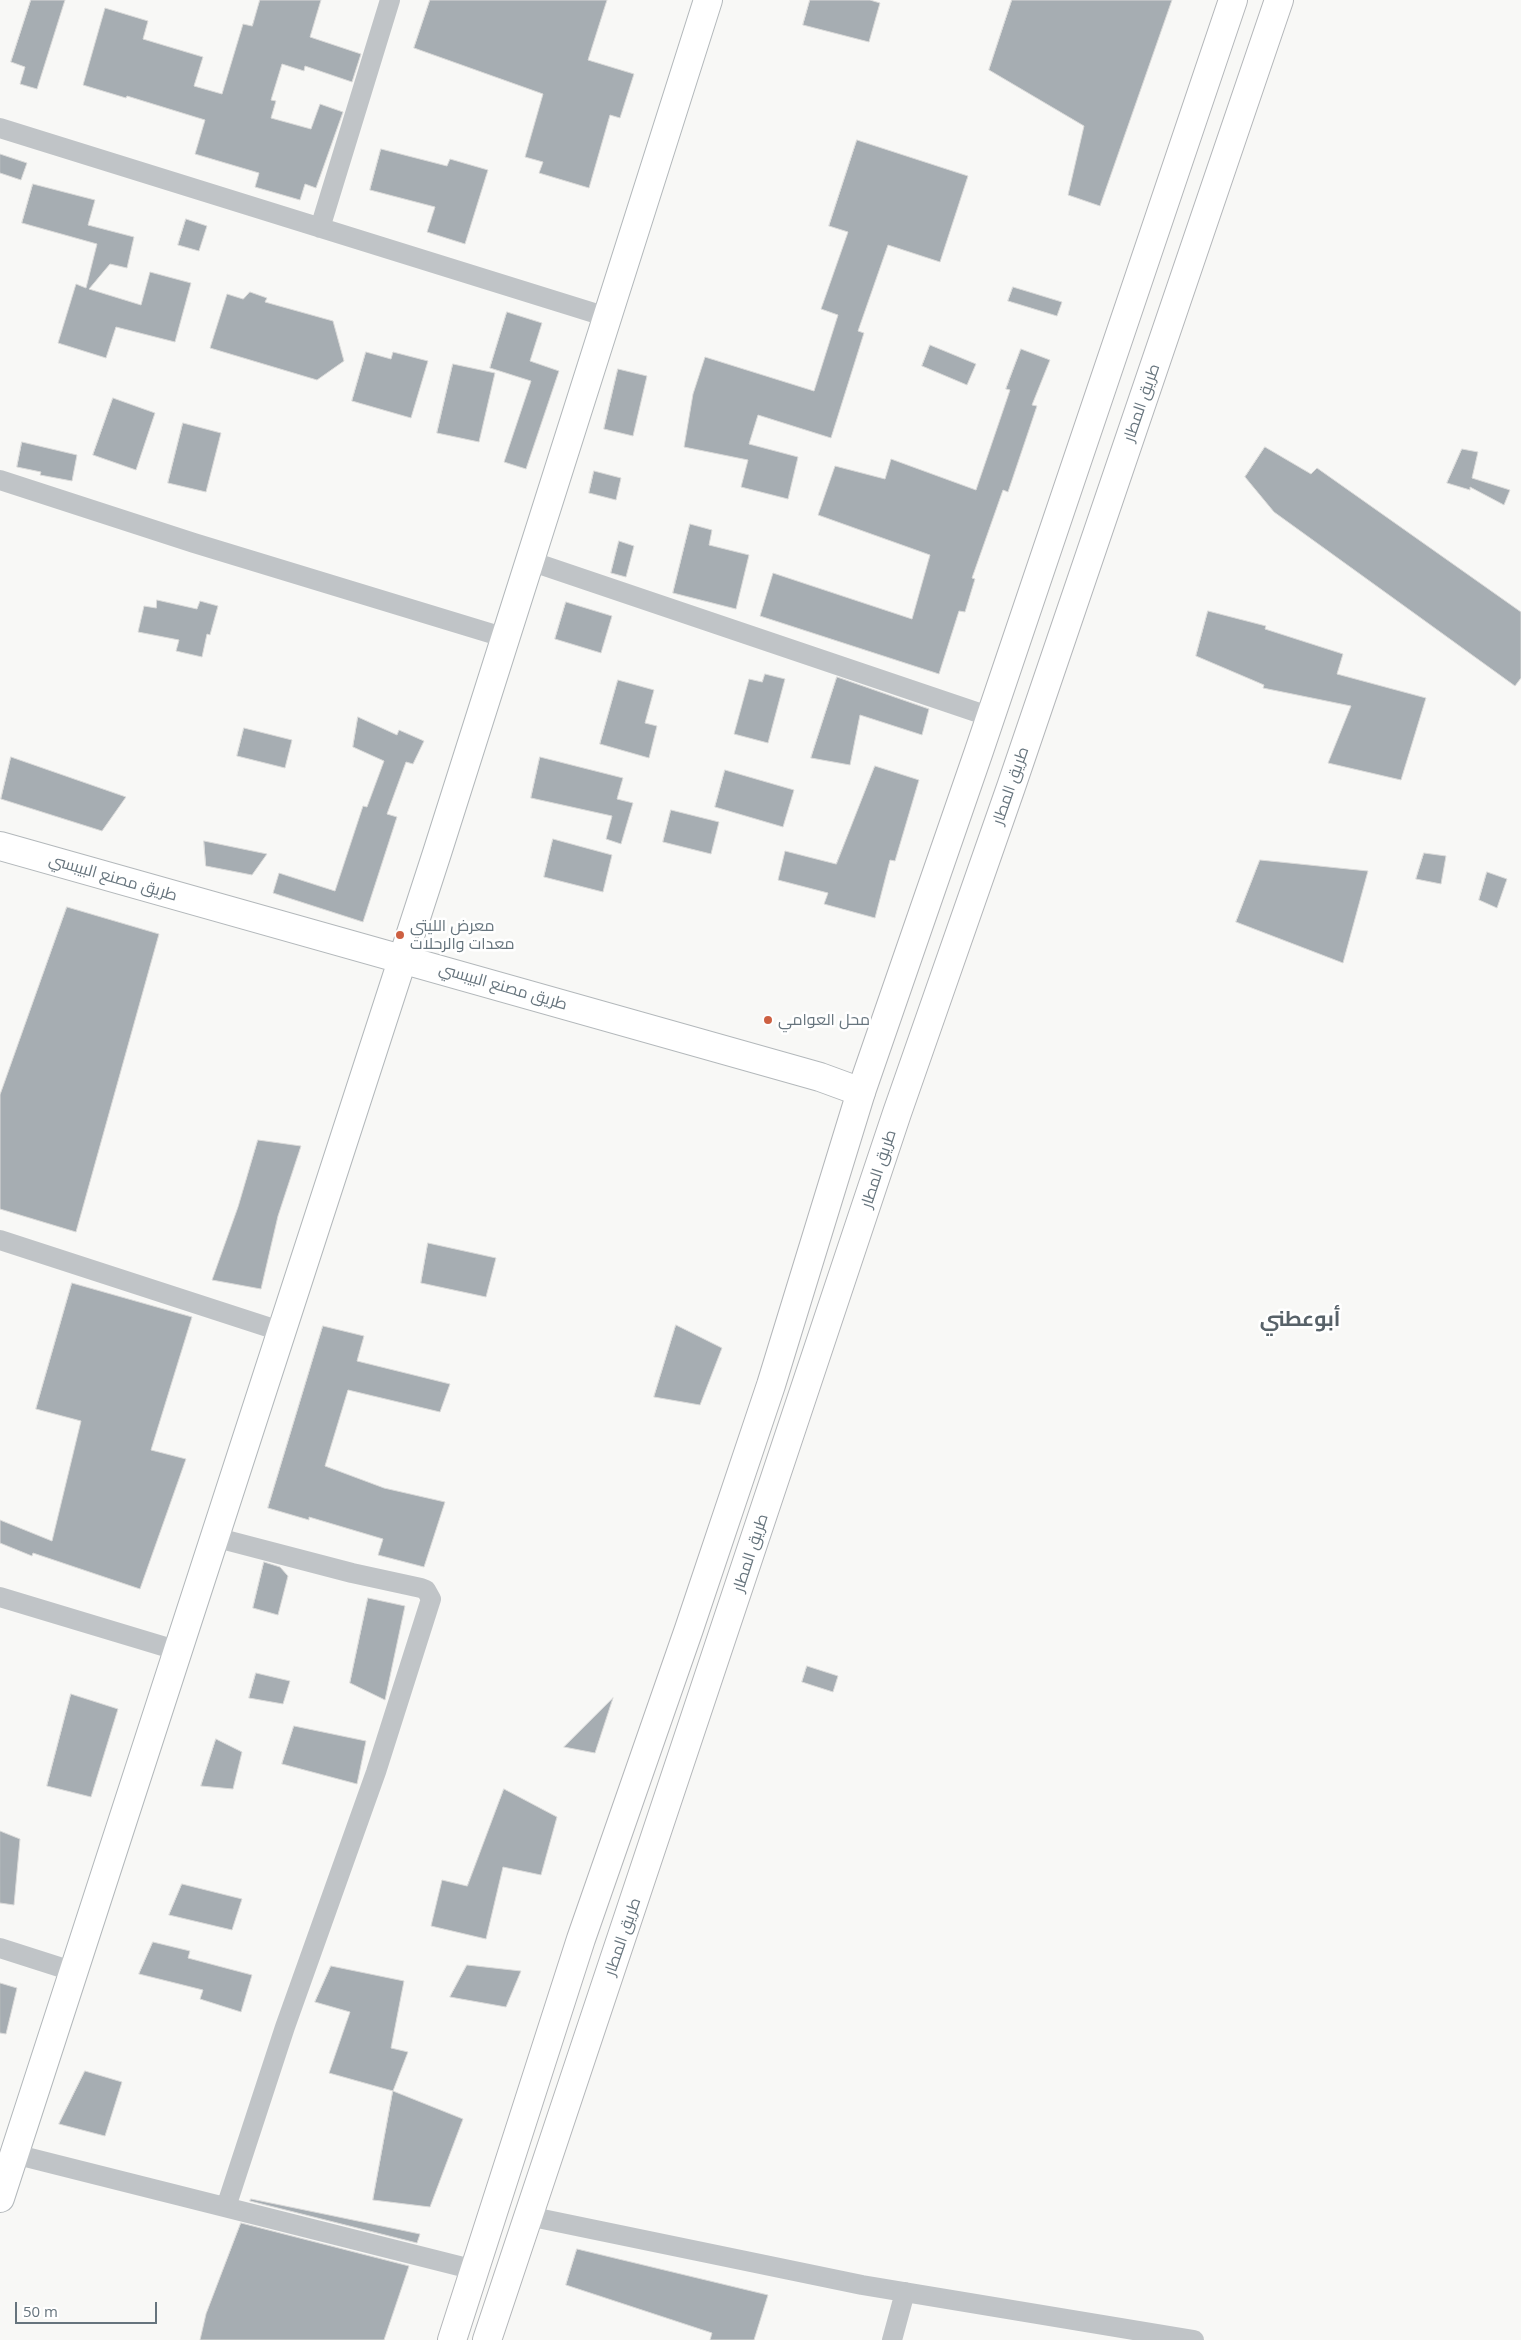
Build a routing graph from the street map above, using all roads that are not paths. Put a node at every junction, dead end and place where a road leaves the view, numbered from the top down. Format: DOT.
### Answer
graph roads {
  1 [pos="390,0"];
  2 [pos="708,0"];
  3 [pos="1233,0"];
  4 [pos="1279,0"];
  5 [pos="0,128"];
  6 [pos="320,228"];
  7 [pos="607,318"];
  8 [pos="0,480"];
  9 [pos="530,560"];
  10 [pos="506,638"];
  11 [pos="990,717"];
  12 [pos="0,846"];
  13 [pos="402,959"];
  14 [pos="861,1092"];
  15 [pos="0,1240"];
  16 [pos="280,1331"];
  17 [pos="214,1537"];
  18 [pos="0,1597"];
  19 [pos="179,1651"];
  20 [pos="581,1939"];
  21 [pos="619,1947"];
  22 [pos="0,1948"];
  23 [pos="75,1972"];
  24 [pos="14,2154"];
  25 [pos="0,2198"];
  26 [pos="226,2207"];
  27 [pos="528,2216"];
  28 [pos="475,2270"];
  29 [pos="905,2292"];
  30 [pos="1111,2333"];
  31 [pos="452,2340"];
  32 [pos="487,2340"];
  33 [pos="892,2340"];
  34 [pos="1194,2340"];
  1 -- 6 [label="street"];
  2 -- 7 [label="main road"];
  3 -- 11 [label="main road, طريق المطار"];
  4 -- 21 [label="main road, طريق المطار"];
  5 -- 6 [label="street"];
  6 -- 7 [label="street"];
  7 -- 9 [label="main road"];
  8 -- 10 [label="street"];
  9 -- 10 [label="main road"];
  9 -- 11 [label="street"];
  10 -- 13 [label="main road"];
  11 -- 14 [label="main road, طريق المطار"];
  12 -- 13 [label="main road, طريق مصنع البيبسي"];
  13 -- 14 [label="main road, طريق مصنع البيبسي"];
  13 -- 16 [label="main road"];
  14 -- 20 [label="main road, طريق المطار"];
  15 -- 16 [label="street"];
  16 -- 17 [label="main road"];
  17 -- 19 [label="main road"];
  17 -- 26 [label="street"];
  18 -- 19 [label="street"];
  19 -- 23 [label="main road"];
  20 -- 21 [label="main road"];
  20 -- 28 [label="main road, طريق المطار"];
  21 -- 27 [label="main road, طريق المطار"];
  22 -- 23 [label="street"];
  23 -- 24 [label="main road"];
  24 -- 25 [label="main road"];
  24 -- 26 [label="street"];
  26 -- 28 [label="street"];
  27 -- 29 [label="street"];
  27 -- 32 [label="main road, طريق المطار"];
  28 -- 31 [label="main road, طريق المطار"];
  29 -- 30 [label="street"];
  29 -- 33 [label="street"];
  30 -- 34 [label="street"];
}
